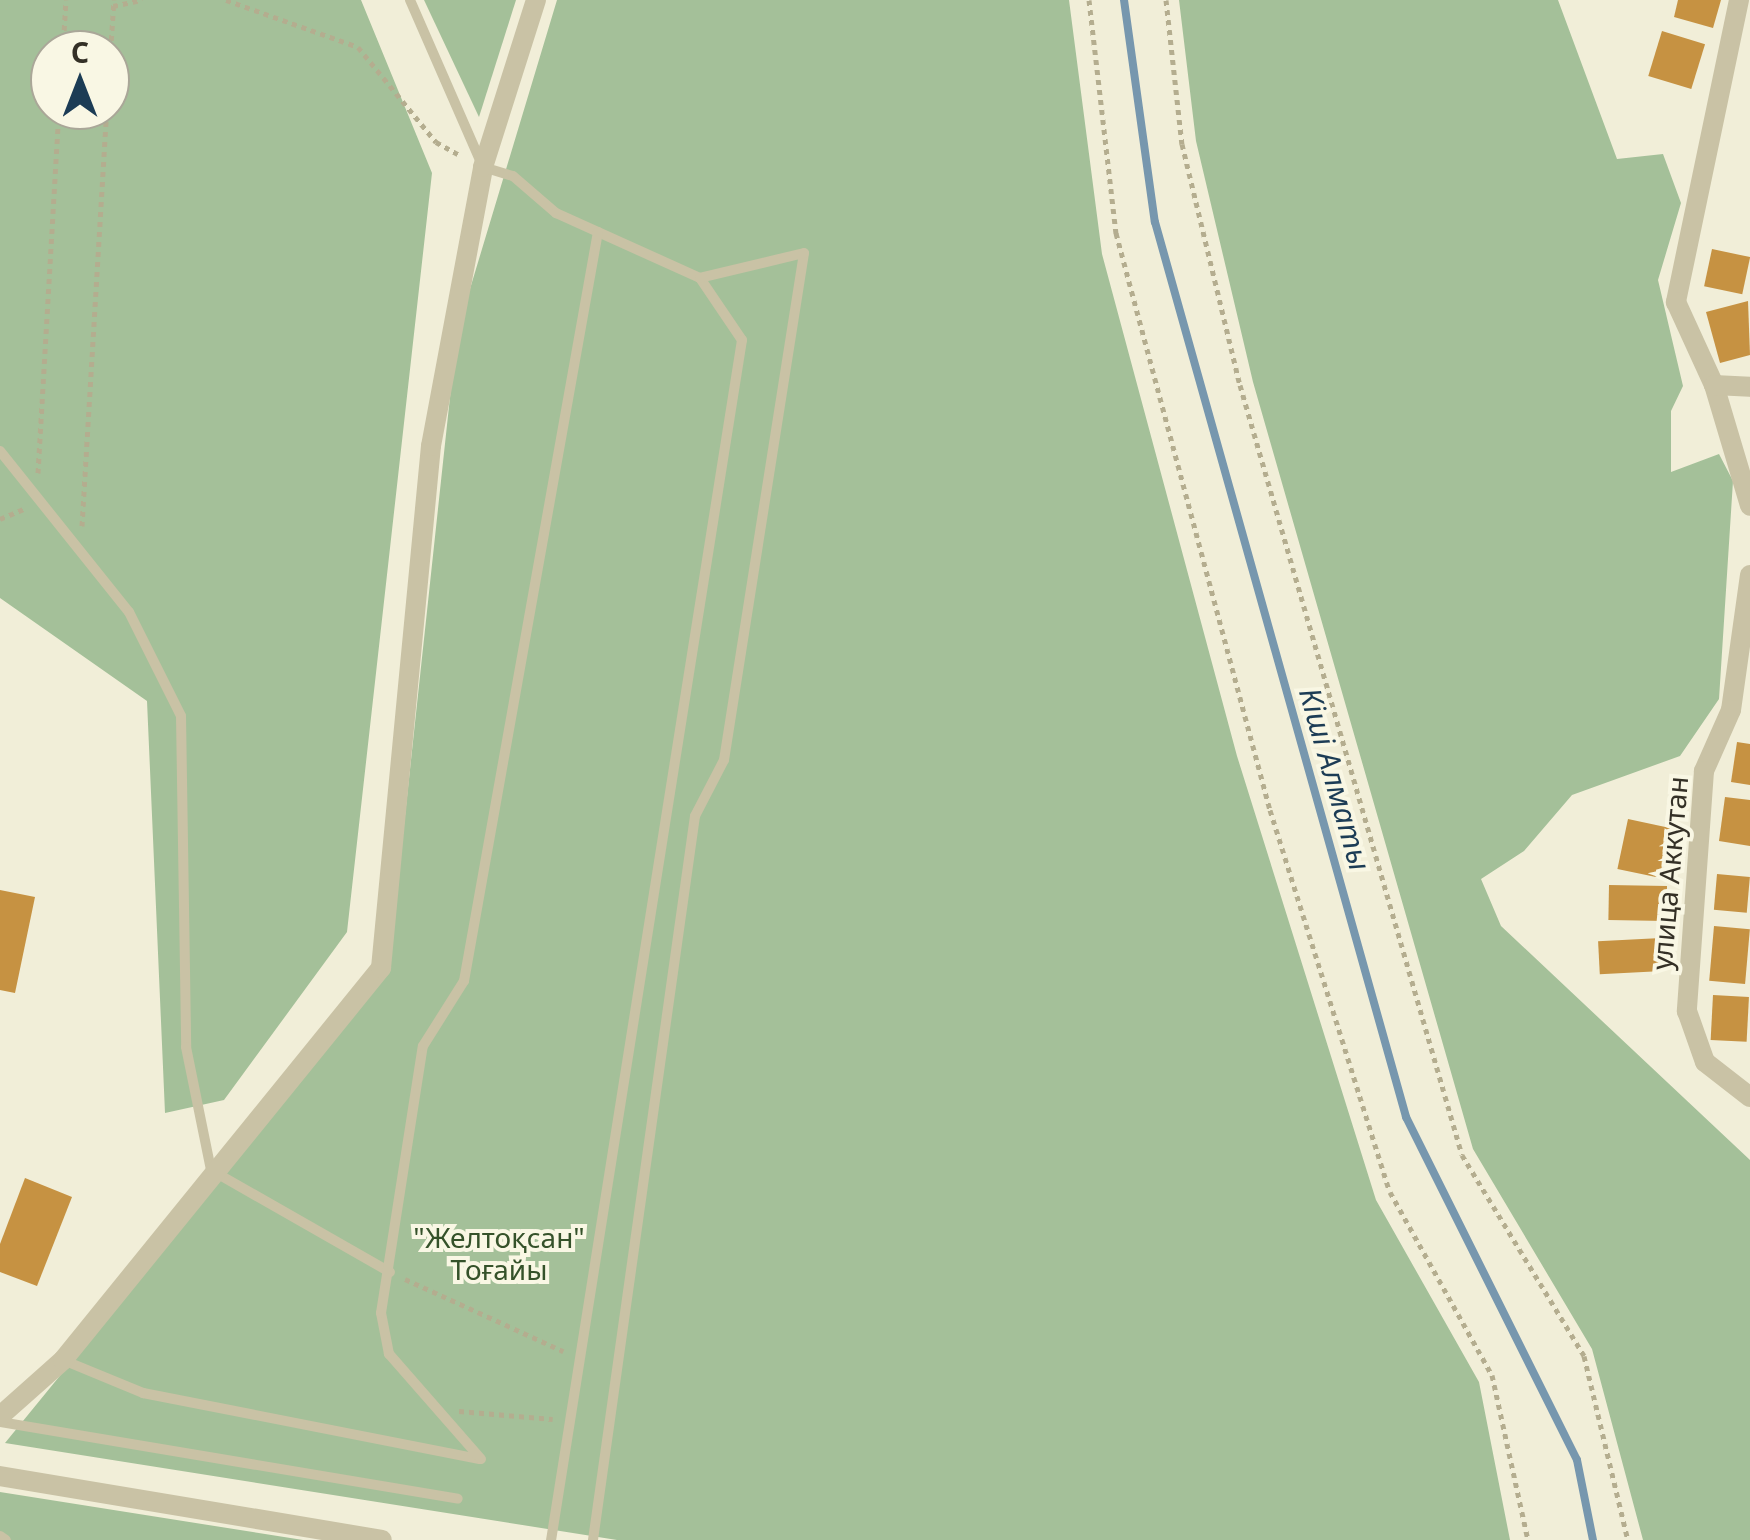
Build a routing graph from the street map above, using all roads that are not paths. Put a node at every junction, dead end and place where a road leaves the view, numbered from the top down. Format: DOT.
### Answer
graph roads {
  1 [pos="410,0"];
  2 [pos="536,0"];
  3 [pos="1738,0"];
  4 [pos="483,167"];
  5 [pos="598,232"];
  6 [pos="700,278"];
  7 [pos="1714,384"];
  8 [pos="1750,387"];
  9 [pos="0,451"];
  10 [pos="1750,506"];
  11 [pos="1750,575"];
  12 [pos="1750,1097"];
  13 [pos="211,1170"];
  14 [pos="390,1272"];
  15 [pos="62,1360"];
  16 [pos="0,1419"];
  17 [pos="0,1476"];
  18 [pos="458,1498"];
  19 [pos="382,1540"];
  20 [pos="551,1540"];
  21 [pos="593,1540"];
  1 -- 4 [label="lane"];
  2 -- 4 [label="street"];
  3 -- 7 [label="street"];
  4 -- 5 [label="lane"];
  4 -- 13 [label="street"];
  5 -- 6 [label="lane"];
  5 -- 14 [label="lane"];
  6 -- 20 [label="lane"];
  6 -- 21 [label="lane"];
  7 -- 8 [label="street"];
  7 -- 10 [label="street"];
  9 -- 13 [label="lane"];
  11 -- 12 [label="street, улица Аккутан"];
  13 -- 14 [label="lane"];
  13 -- 15 [label="street"];
  14 -- 15 [label="lane"];
  15 -- 16 [label="street"];
  16 -- 18 [label="lane"];
  17 -- 19 [label="street"];
}
